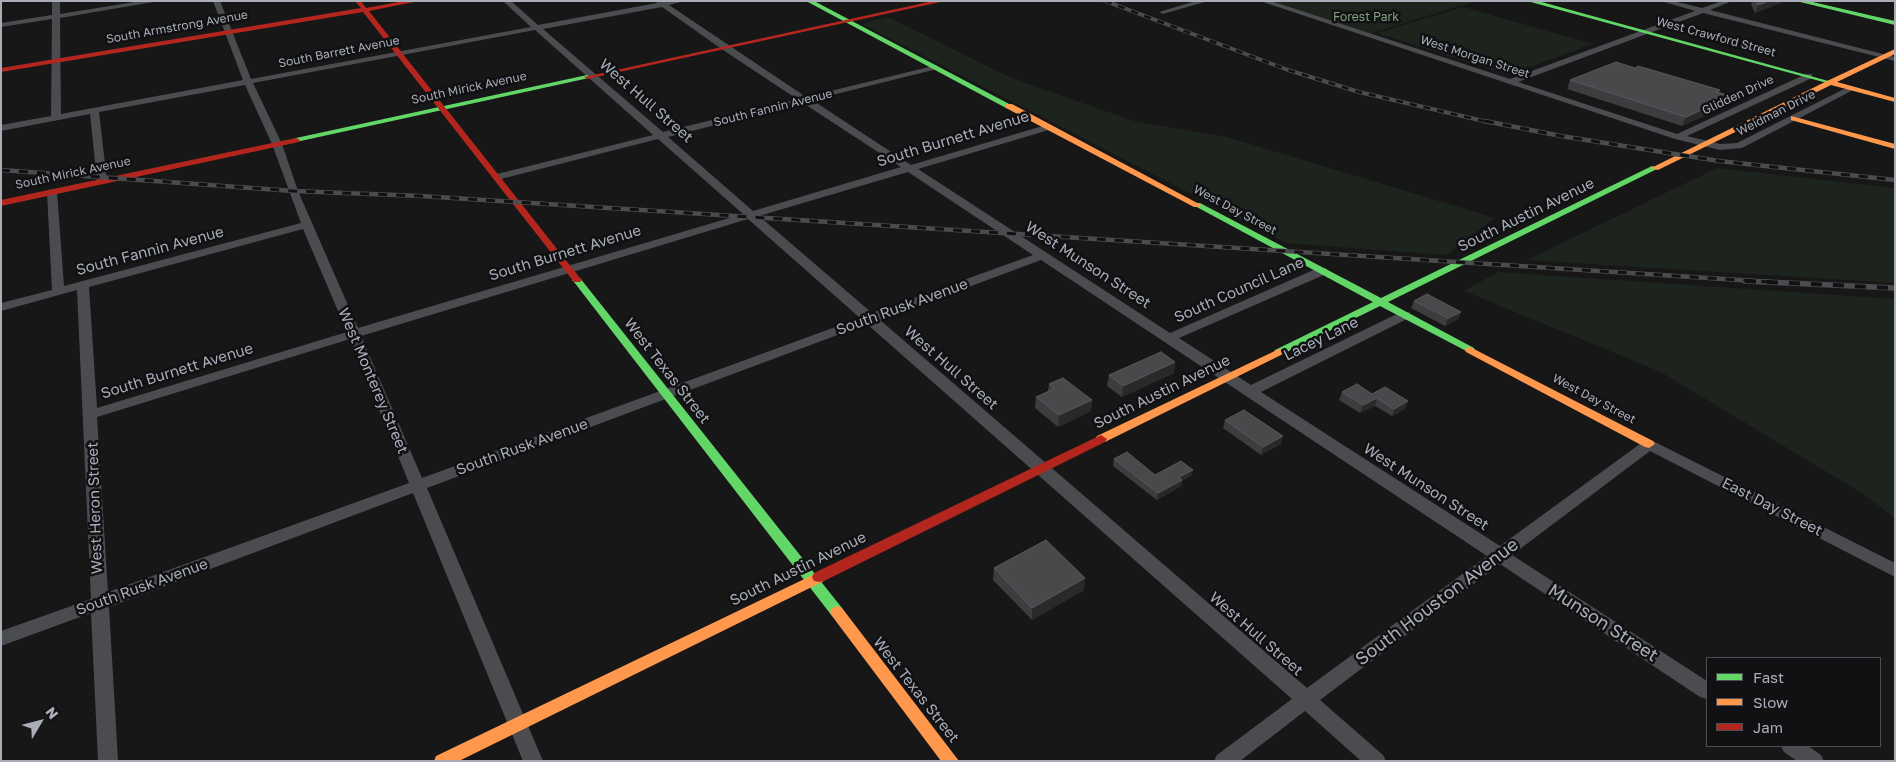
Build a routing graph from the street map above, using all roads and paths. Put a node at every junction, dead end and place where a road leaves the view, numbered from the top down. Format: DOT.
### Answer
graph roads {
  1 [pos="56,1"];
  2 [pos="156,1"];
  3 [pos="216,1"];
  4 [pos="416,1"];
  5 [pos="506,1"];
  6 [pos="681,1"];
  7 [pos="809,1"];
  8 [pos="942,1"];
  9 [pos="1205,1"];
  10 [pos="1263,1"];
  11 [pos="1530,1"];
  12 [pos="1664,1"];
  13 [pos="1729,1"];
  14 [pos="1799,1"];
  15 [pos="661,3"];
  16 [pos="361,6"];
  17 [pos="1704,11"];
  18 [pos="1163,12"];
  19 [pos="56,17"];
  20 [pos="848,22"];
  21 [pos="1895,23"];
  22 [pos="1,25"];
  23 [pos="536,28"];
  24 [pos="229,32"];
  25 [pos="1646,32"];
  26 [pos="726,48"];
  27 [pos="1895,51"];
  28 [pos="400,54"];
  29 [pos="1889,57"];
  30 [pos="56,61"];
  31 [pos="934,67"];
  32 [pos="1,70"];
  33 [pos="594,76"];
  34 [pos="1808,76"];
  35 [pos="248,82"];
  36 [pos="1510,82"];
  37 [pos="1829,82"];
  38 [pos="1853,88"];
  39 [pos="806,100"];
  40 [pos="1895,100"];
  41 [pos="442,108"];
  42 [pos="94,111"];
  43 [pos="56,118"];
  44 [pos="1794,118"];
  45 [pos="1049,127"];
  46 [pos="1,128"];
  47 [pos="661,136"];
  48 [pos="1678,137"];
  49 [pos="277,144"];
  50 [pos="1895,147"];
  51 [pos="911,169"];
  52 [pos="496,177"];
  53 [pos="102,181"];
  54 [pos="52,192"];
  55 [pos="1,203"];
  56 [pos="749,215"];
  57 [pos="307,225"];
  58 [pos="1043,255"];
  59 [pos="567,269"];
  60 [pos="1322,271"];
  61 [pos="83,285"];
  62 [pos="58,292"];
  63 [pos="1,307"];
  64 [pos="1405,315"];
  65 [pos="870,318"];
  66 [pos="354,334"];
  67 [pos="1170,338"];
  68 [pos="1228,376"];
  69 [pos="1251,392"];
  70 [pos="666,394"];
  71 [pos="91,414"];
  72 [pos="1649,444"];
  73 [pos="1041,467"];
  74 [pos="417,486"];
  75 [pos="1500,555"];
  76 [pos="1895,571"];
  77 [pos="812,579"];
  78 [pos="99,603"];
  79 [pos="1,639"];
  80 [pos="1706,690"];
  81 [pos="1306,700"];
  82 [pos="517,724"];
  83 [pos="1793,747"];
  84 [pos="108,761"];
  85 [pos="442,761"];
  86 [pos="533,761"];
  87 [pos="952,761"];
  88 [pos="1224,761"];
  89 [pos="1376,761"];
  90 [pos="1814,761"];
  1 -- 19 [label="street"];
  2 -- 19 [label="street"];
  3 -- 24 [label="street, West Monterey Street"];
  4 -- 16 [label="main road, South Armstrong Avenue"];
  5 -- 23 [label="street, West Hull Street"];
  6 -- 15 [label="street, South Barrett Avenue"];
  7 -- 20 [label="main road, West Day Street"];
  8 -- 20 [label="main road, South Mirick Avenue"];
  9 -- 18 [label="street"];
  10 -- 36 [label="street, West Morgan Street"];
  11 -- 25 [label="main road, West Crawford Street"];
  12 -- 17 [label="street"];
  13 -- 17 [label="street"];
  14 -- 21 [label="main road"];
  15 -- 23 [label="street, South Barrett Avenue"];
  15 -- 26 [label="street, West Munson Street"];
  16 -- 24 [label="main road, South Armstrong Avenue"];
  16 -- 28 [label="main road, West Texas Street"];
  17 -- 25 [label="street"];
  17 -- 29 [label="street"];
  19 -- 22 [label="street"];
  19 -- 30 [label="street"];
  20 -- 26 [label="main road, South Mirick Avenue"];
  20 -- 31 [label="main road, West Day Street"];
  23 -- 28 [label="street, South Barrett Avenue"];
  23 -- 33 [label="street, West Hull Street"];
  24 -- 30 [label="main road, South Armstrong Avenue"];
  24 -- 35 [label="street, West Monterey Street"];
  25 -- 34 [label="main road, West Crawford Street"];
  25 -- 36 [label="street"];
  26 -- 33 [label="main road, South Mirick Avenue"];
  26 -- 39 [label="street, West Munson Street"];
  27 -- 29 [label="main road, South Austin Avenue"];
  28 -- 35 [label="street, South Barrett Avenue"];
  28 -- 41 [label="main road, West Texas Street"];
  29 -- 37 [label="main road, South Austin Avenue"];
  30 -- 32 [label="main road, South Armstrong Avenue"];
  30 -- 43 [label="street"];
  31 -- 39 [label="street, South Fannin Avenue"];
  31 -- 45 [label="main road, West Day Street"];
  33 -- 41 [label="main road, South Mirick Avenue"];
  33 -- 47 [label="street, West Hull Street"];
  34 -- 37 [label="main road, West Crawford Street"];
  34 -- 48 [label="street, Glidden Drive"];
  35 -- 42 [label="street, South Barrett Avenue"];
  35 -- 49 [label="street, West Monterey Street"];
  36 -- 48 [label="street, West Morgan Street"];
  37 -- 38 [label="main road, West Crawford Street"];
  37 -- 68 [label="main road, South Austin Avenue"];
  38 -- 40 [label="main road, West Crawford Street"];
  38 -- 44 [label="street, Weidman Drive"];
  39 -- 47 [label="street, South Fannin Avenue"];
  39 -- 51 [label="street, West Munson Street"];
  41 -- 49 [label="main road, South Mirick Avenue"];
  41 -- 52 [label="main road, West Texas Street"];
  42 -- 43 [label="street, South Barrett Avenue"];
  42 -- 53 [label="street"];
  43 -- 46 [label="street, South Barrett Avenue"];
  44 -- 48 [label="street, Weidman Drive"];
  44 -- 50 [label="main road"];
  45 -- 51 [label="street, South Burnett Avenue"];
  45 -- 60 [label="main road, West Day Street"];
  47 -- 52 [label="street, South Fannin Avenue"];
  47 -- 56 [label="street, West Hull Street"];
  49 -- 53 [label="main road, South Mirick Avenue"];
  49 -- 57 [label="street, West Monterey Street"];
  51 -- 56 [label="street, South Burnett Avenue"];
  51 -- 58 [label="street, West Munson Street"];
  52 -- 59 [label="main road, West Texas Street"];
  53 -- 54 [label="main road, South Mirick Avenue"];
  54 -- 55 [label="main road, South Mirick Avenue"];
  54 -- 62 [label="street"];
  56 -- 59 [label="street, South Burnett Avenue"];
  56 -- 65 [label="street, West Hull Street"];
  57 -- 61 [label="street, South Fannin Avenue"];
  57 -- 66 [label="street, West Monterey Street"];
  58 -- 65 [label="street, South Rusk Avenue"];
  58 -- 67 [label="street, West Munson Street"];
  59 -- 66 [label="street, South Burnett Avenue"];
  59 -- 70 [label="main road, West Texas Street"];
  60 -- 64 [label="main road, West Day Street"];
  60 -- 67 [label="street, South Council Lane"];
  61 -- 62 [label="street, South Fannin Avenue"];
  61 -- 71 [label="street, West Heron Street"];
  62 -- 63 [label="street, South Fannin Avenue"];
  64 -- 69 [label="street, Lacey Lane"];
  64 -- 72 [label="main road, West Day Street"];
  65 -- 70 [label="street, South Rusk Avenue"];
  65 -- 73 [label="street, West Hull Street"];
  66 -- 71 [label="street, South Burnett Avenue"];
  66 -- 74 [label="street, West Monterey Street"];
  67 -- 68 [label="street, West Munson Street"];
  68 -- 69 [label="street, West Munson Street"];
  68 -- 73 [label="main road, South Austin Avenue"];
  69 -- 75 [label="street, West Munson Street"];
  70 -- 74 [label="street, South Rusk Avenue"];
  70 -- 77 [label="main road, West Texas Street"];
  71 -- 78 [label="street, West Heron Street"];
  72 -- 75 [label="street, South Houston Avenue"];
  72 -- 76 [label="street, East Day Street"];
  73 -- 77 [label="main road, South Austin Avenue"];
  73 -- 81 [label="street, West Hull Street"];
  74 -- 78 [label="street, South Rusk Avenue"];
  74 -- 82 [label="street, West Monterey Street"];
  75 -- 80 [label="street, Munson Street"];
  75 -- 81 [label="street, South Houston Avenue"];
  77 -- 82 [label="main road, South Austin Avenue"];
  77 -- 87 [label="main road, West Texas Street"];
  78 -- 79 [label="street, South Rusk Avenue"];
  78 -- 84 [label="street, West Heron Street"];
  81 -- 88 [label="street, South Houston Avenue"];
  81 -- 89 [label="street, West Hull Street"];
  82 -- 85 [label="main road, South Austin Avenue"];
  82 -- 86 [label="street, West Monterey Street"];
  83 -- 90 [label="street"];
}
